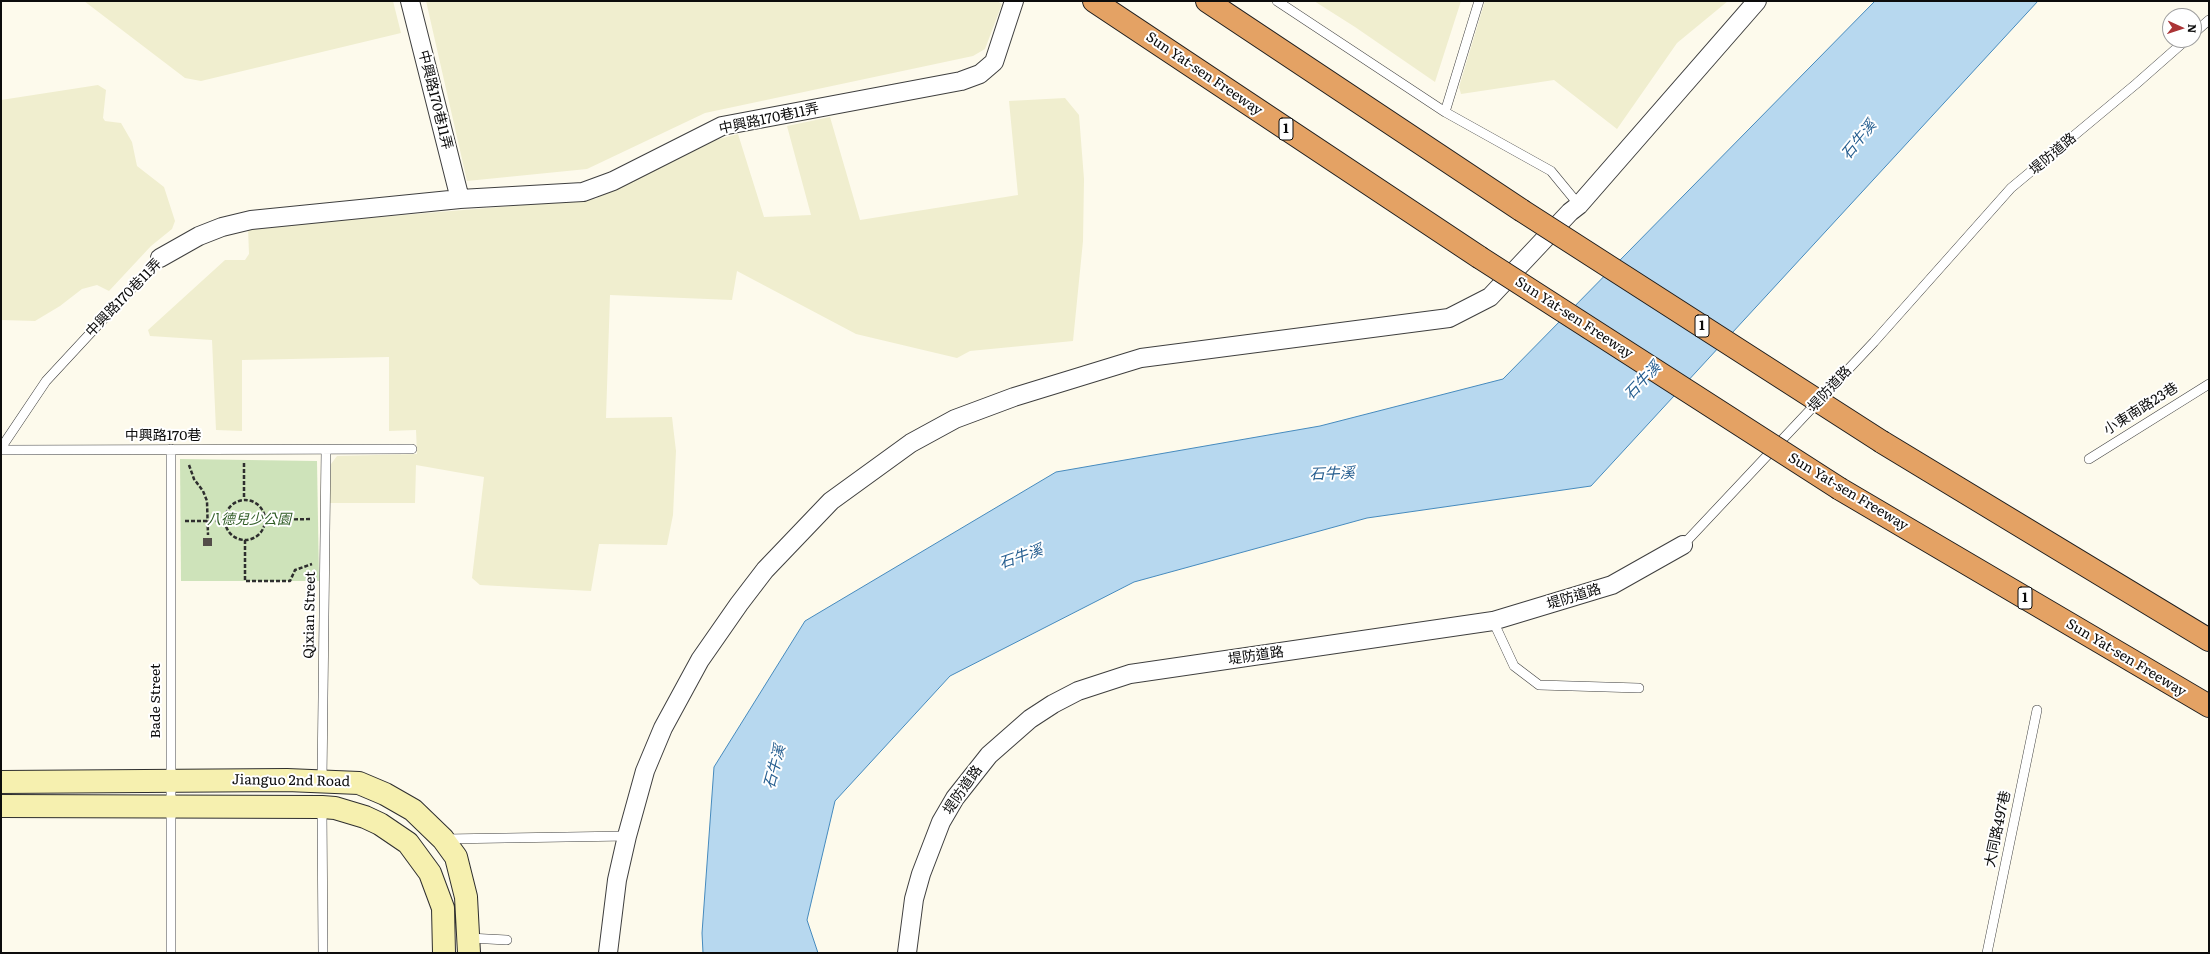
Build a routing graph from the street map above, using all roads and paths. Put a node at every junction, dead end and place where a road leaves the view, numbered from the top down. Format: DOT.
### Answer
graph roads {
  1 [pos="410,1"];
  2 [pos="1014,1"];
  3 [pos="1094,1"];
  4 [pos="1207,1"];
  5 [pos="1277,1"];
  6 [pos="1479,1"];
  7 [pos="1757,1"];
  8 [pos="2177,48"];
  9 [pos="1445,112"];
  10 [pos="460,200"];
  11 [pos="1579,205"];
  12 [pos="160,258"];
  13 [pos="2209,384"];
  14 [pos="1,449"];
  15 [pos="171,449"];
  16 [pos="412,449"];
  17 [pos="243,450"];
  18 [pos="326,450"];
  19 [pos="2089,459"];
  20 [pos="189,465"];
  21 [pos="244,499"];
  22 [pos="325,519"];
  23 [pos="264,520"];
  24 [pos="208,521"];
  25 [pos="224,521"];
  26 [pos="170,522"];
  27 [pos="208,535"];
  28 [pos="245,540"];
  29 [pos="1683,545"];
  30 [pos="316,563"];
  31 [pos="1493,621"];
  32 [pos="2209,640"];
  33 [pos="1639,688"];
  34 [pos="2209,706"];
  35 [pos="2037,710"];
  36 [pos="322,780"];
  37 [pos="171,781"];
  38 [pos="1,782"];
  39 [pos="171,805"];
  40 [pos="1,806"];
  41 [pos="322,807"];
  42 [pos="627,836"];
  43 [pos="443,839"];
  44 [pos="507,940"];
  45 [pos="469,945"];
  46 [pos="171,953"];
  47 [pos="323,953"];
  48 [pos="444,953"];
  49 [pos="608,953"];
  50 [pos="907,953"];
  51 [pos="1987,953"];
  1 -- 10 [label="street, 中興路170巷11弄"];
  2 -- 10 [label="street, 中興路170巷11弄"];
  3 -- 34 [label="highway, Sun Yat-sen Freeway / 1, bridge"];
  4 -- 32 [label="highway, 1, bridge"];
  5 -- 9 [label="lane"];
  6 -- 9 [label="lane"];
  7 -- 11 [label="street"];
  8 -- 29 [label="lane, 堤防道路"];
  9 -- 11 [label="lane"];
  10 -- 12 [label="street, 中興路170巷11弄"];
  11 -- 42 [label="street"];
  12 -- 14 [label="lane, 中興路170巷11弄"];
  13 -- 19 [label="lane, 小東南路23巷"];
  14 -- 15 [label="lane, 中興路170巷"];
  15 -- 17 [label="lane, 中興路170巷"];
  15 -- 26 [label="lane, Bade Street"];
  16 -- 18 [label="lane, 中興路170巷"];
  17 -- 18 [label="lane, 中興路170巷"];
  17 -- 21 [label="path"];
  18 -- 22 [label="lane, Qixian Street"];
  20 -- 24 [label="path"];
  22 -- 23 [label="path"];
  22 -- 36 [label="lane, Qixian Street"];
  23 -- 28 [label="path"];
  23 -- 28 [label="path"];
  24 -- 25 [label="path"];
  24 -- 26 [label="path"];
  24 -- 27 [label="path"];
  26 -- 37 [label="lane, Bade Street"];
  28 -- 30 [label="path"];
  29 -- 31 [label="street, 堤防道路"];
  31 -- 33 [label="lane"];
  31 -- 50 [label="street, 堤防道路"];
  35 -- 51 [label="lane, 大同路497巷"];
  36 -- 37 [label="street, Jianguo 2nd Road"];
  36 -- 43 [label="street, Jianguo 2nd Road"];
  37 -- 38 [label="street, Jianguo 2nd Road"];
  37 -- 39 [label="lane, Bade Street"];
  39 -- 40 [label="street, Jianguo 2nd Road"];
  39 -- 41 [label="street, Jianguo 2nd Road"];
  39 -- 46 [label="lane, Bade Street"];
  41 -- 47 [label="lane"];
  41 -- 48 [label="street, Jianguo 2nd Road"];
  42 -- 43 [label="lane"];
  42 -- 49 [label="street"];
  43 -- 45 [label="street, Jianguo 2nd Road"];
  44 -- 45 [label="lane"];
}
